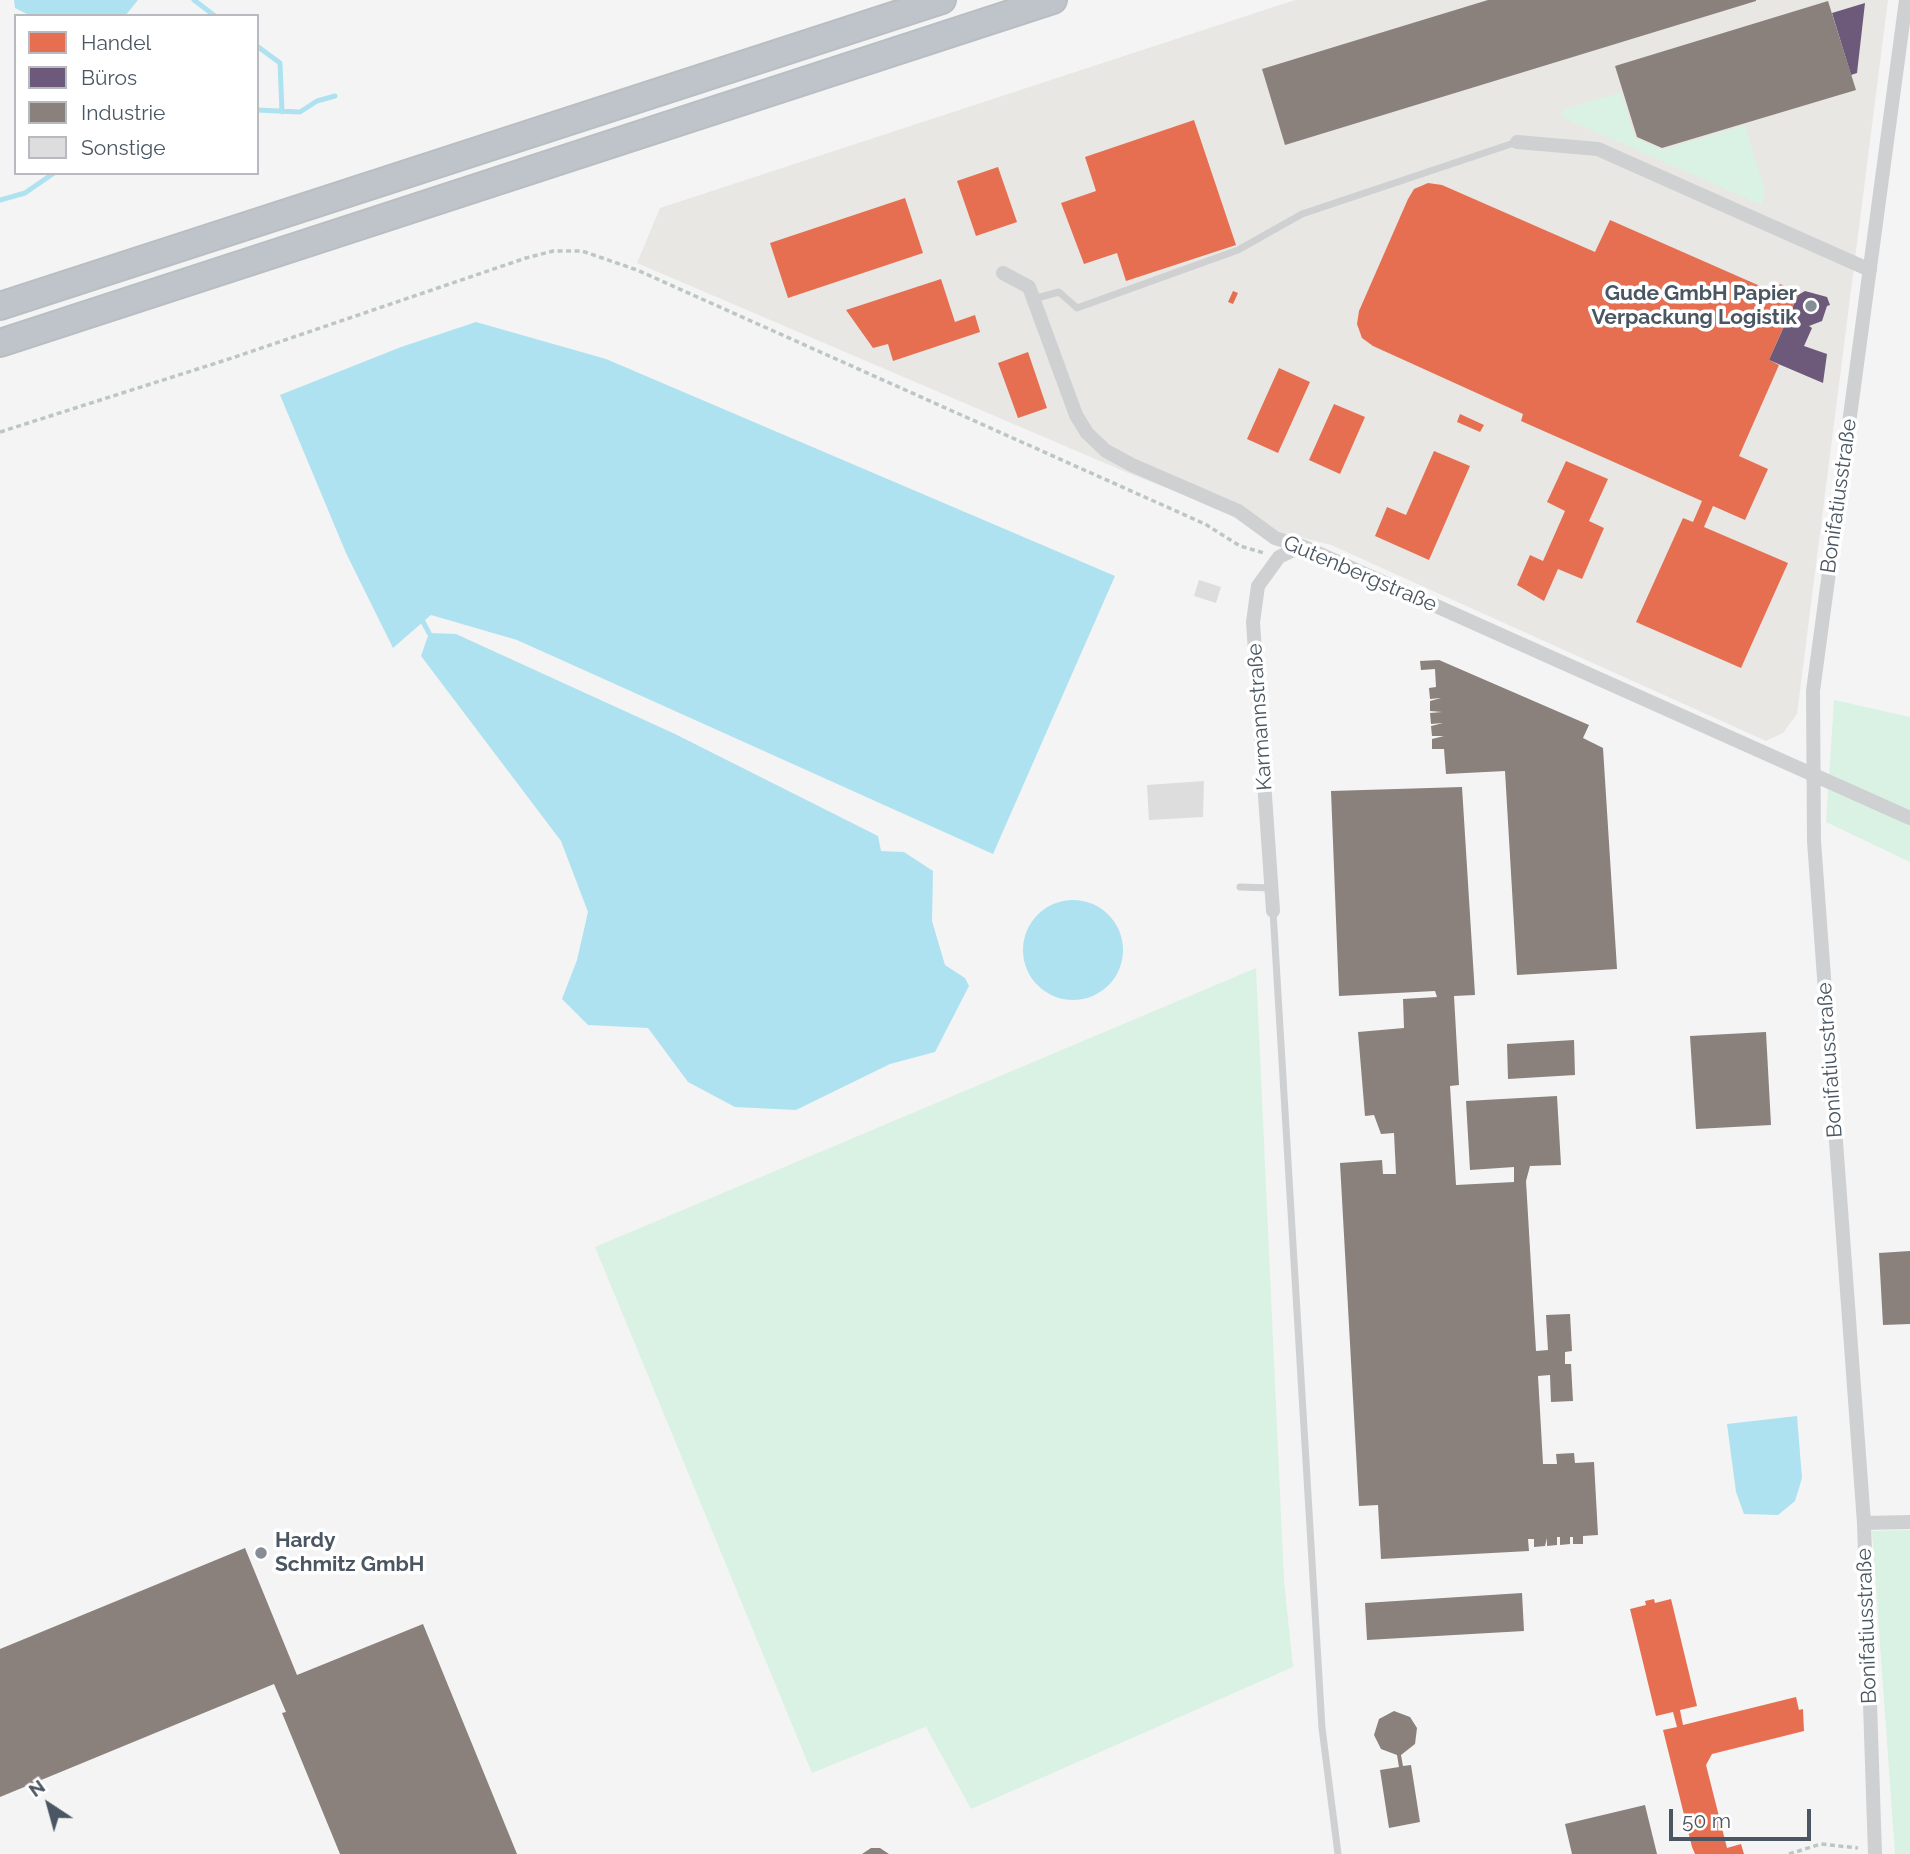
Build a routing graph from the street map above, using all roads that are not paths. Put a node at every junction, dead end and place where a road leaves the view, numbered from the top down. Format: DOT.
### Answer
graph roads {
  1 [pos="942,0"];
  2 [pos="1053,0"];
  3 [pos="1906,0"];
  4 [pos="1517,142"];
  5 [pos="1870,270"];
  6 [pos="1003,272"];
  7 [pos="1033,299"];
  8 [pos="0,306"];
  9 [pos="0,343"];
  10 [pos="1302,546"];
  11 [pos="1812,775"];
  12 [pos="1910,818"];
  13 [pos="1240,887"];
  14 [pos="1271,888"];
  15 [pos="1273,911"];
  16 [pos="1910,1522"];
  17 [pos="1864,1523"];
  18 [pos="1875,1851"];
  19 [pos="1338,1854"];
  1 -- 8 [label="highway"];
  2 -- 9 [label="highway"];
  3 -- 5 [label="street, Bonifatiusstraße"];
  4 -- 5 [label="street"];
  4 -- 7 [label="lane"];
  5 -- 11 [label="street, Bonifatiusstraße"];
  6 -- 7 [label="street, Gutenbergstraße"];
  7 -- 10 [label="street, Gutenbergstraße"];
  10 -- 11 [label="street, Gutenbergstraße"];
  10 -- 14 [label="street, Karmannstraße"];
  11 -- 12 [label="street, Gutenbergstraße"];
  11 -- 17 [label="street, Bonifatiusstraße"];
  13 -- 14 [label="lane"];
  14 -- 15 [label="street, Karmannstraße"];
  15 -- 19 [label="lane"];
  16 -- 17 [label="street"];
  17 -- 18 [label="street, Bonifatiusstraße"];
}
